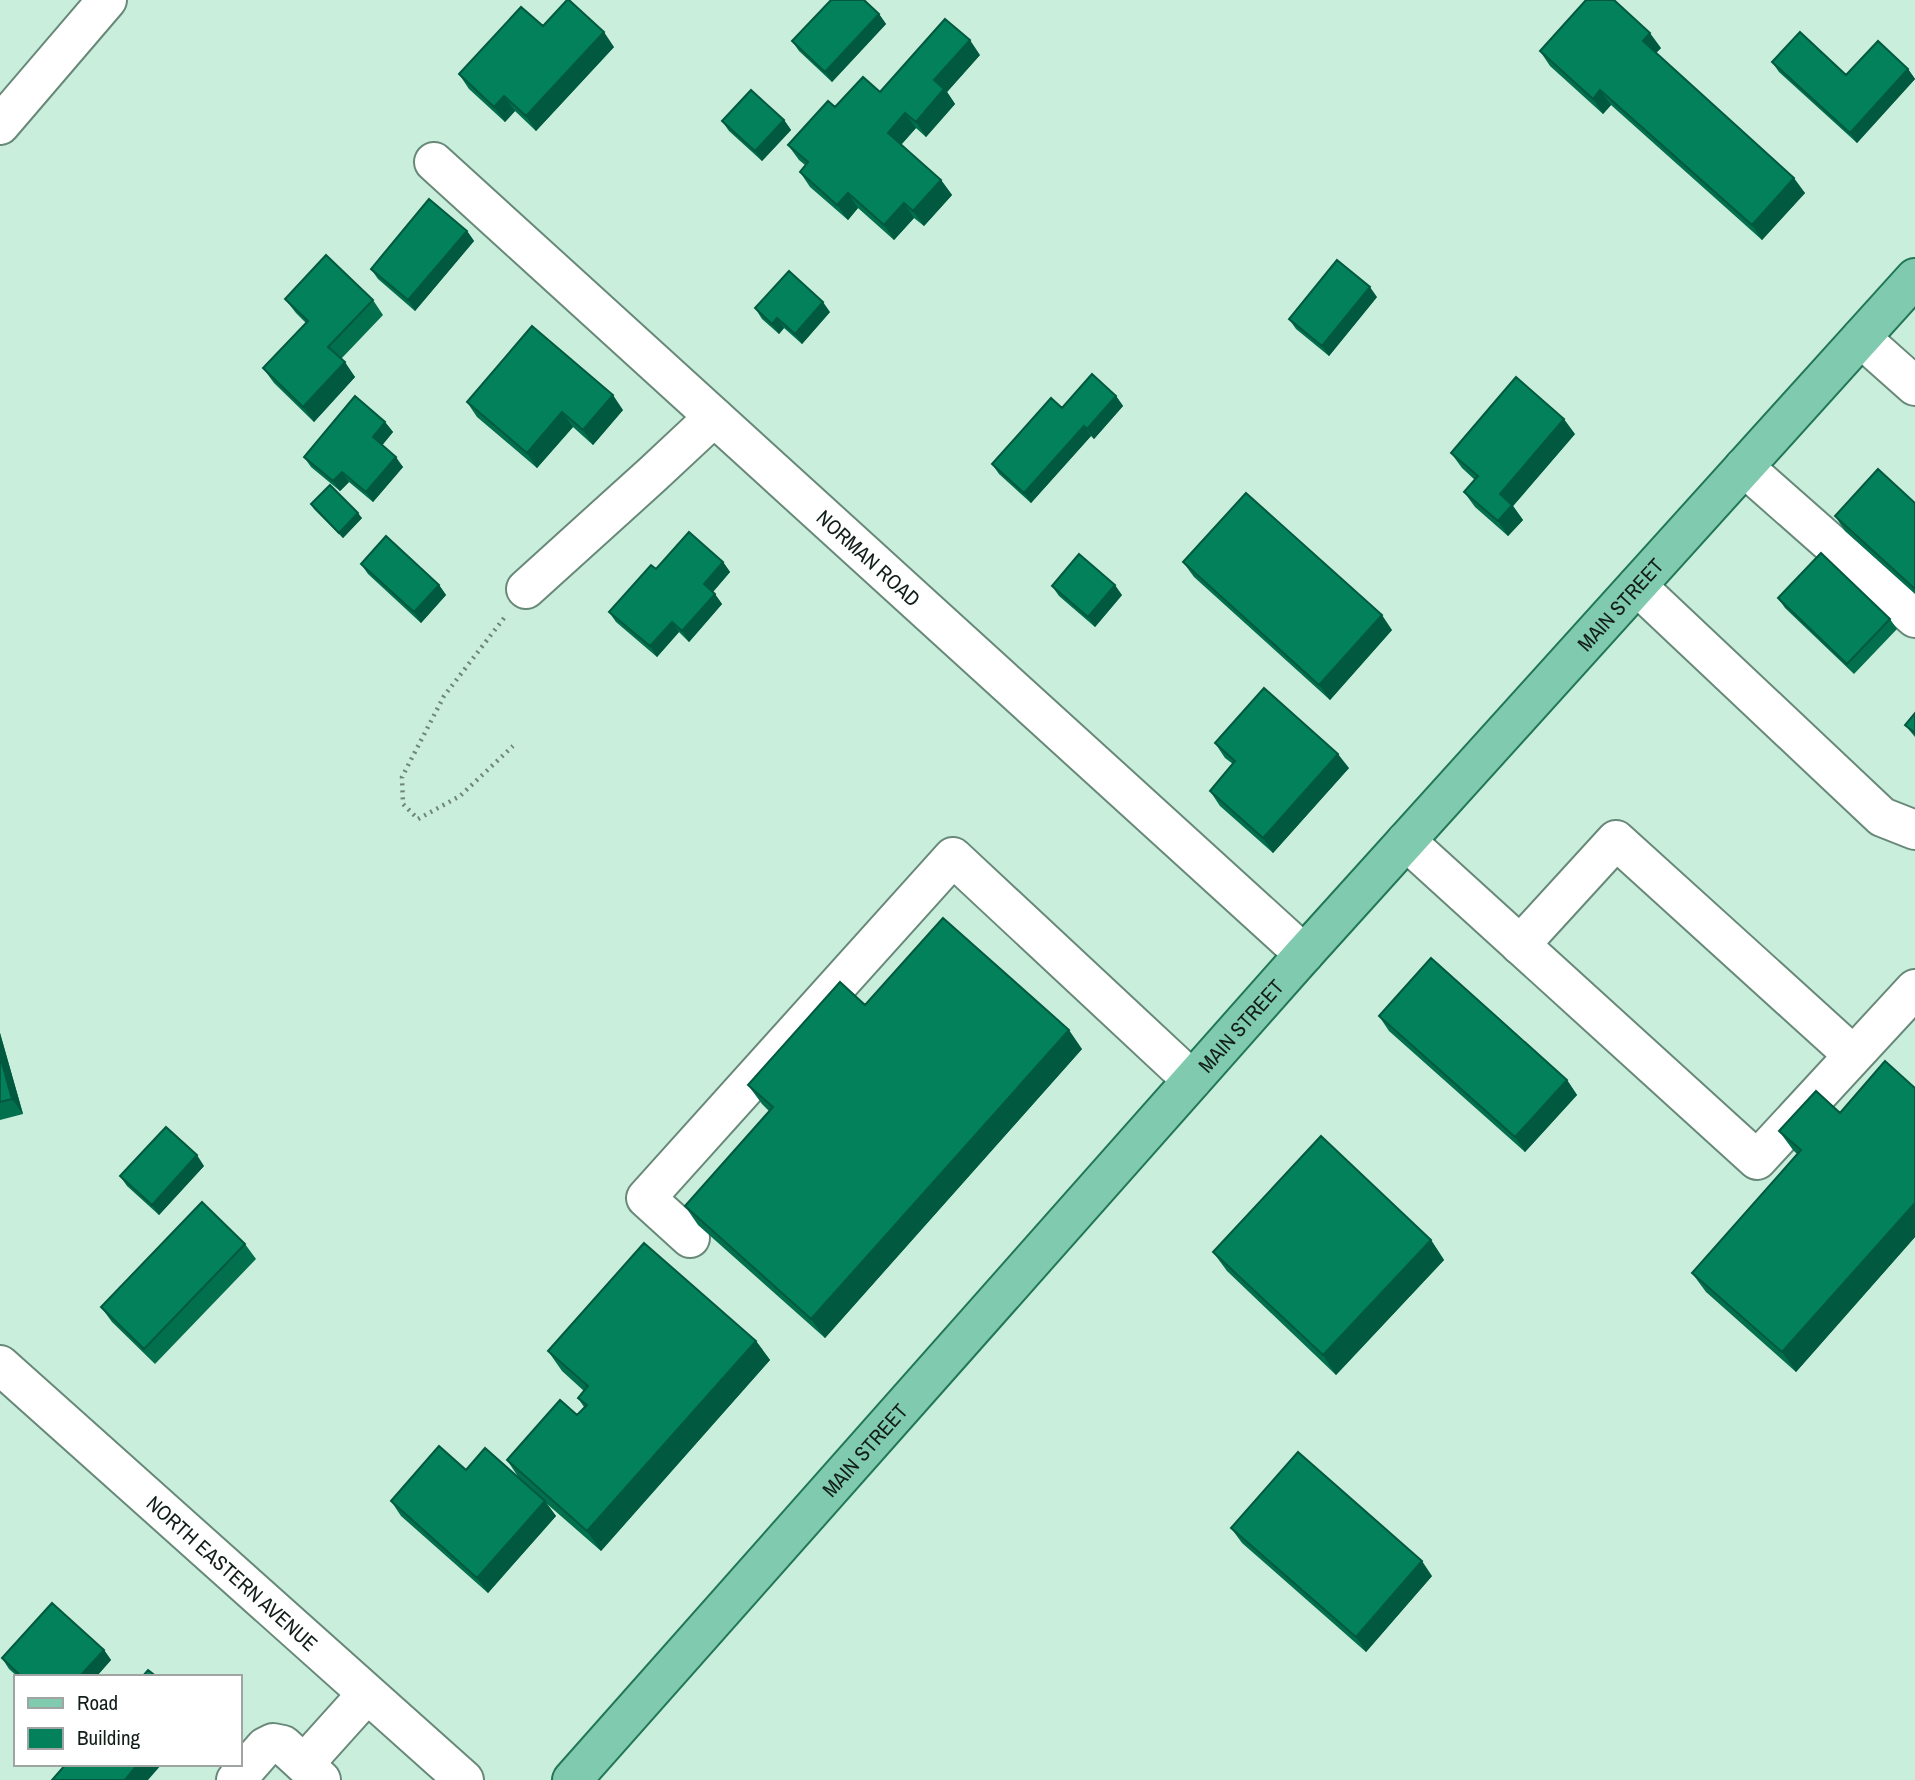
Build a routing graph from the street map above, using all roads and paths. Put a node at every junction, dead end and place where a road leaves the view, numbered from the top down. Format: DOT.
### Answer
graph roads {
  1 [pos="107,0"];
  2 [pos="0,125"];
  3 [pos="434,162"];
  4 [pos="1915,278"];
  5 [pos="1861,338"];
  6 [pos="1915,386"];
  7 [pos="714,417"];
  8 [pos="1744,467"];
  9 [pos="1637,586"];
  10 [pos="526,590"];
  11 [pos="1915,618"];
  12 [pos="513,746"];
  13 [pos="1915,830"];
  14 [pos="1406,841"];
  15 [pos="1520,945"];
  16 [pos="1304,954"];
  17 [pos="1915,989"];
  18 [pos="1853,1055"];
  19 [pos="1192,1080"];
  20 [pos="690,1238"];
  21 [pos="0,1365"];
  22 [pos="367,1694"];
  23 [pos="313,1772"];
  24 [pos="236,1780"];
  25 [pos="464,1780"];
  26 [pos="572,1780"];
  1 -- 2 [label="street"];
  3 -- 7 [label="street, NORMAN ROAD"];
  4 -- 5 [label="main road, MAIN STREET"];
  5 -- 6 [label="street"];
  5 -- 8 [label="main road, MAIN STREET"];
  7 -- 10 [label="street"];
  7 -- 16 [label="street, NORMAN ROAD"];
  8 -- 9 [label="main road, MAIN STREET"];
  8 -- 11 [label="street"];
  9 -- 13 [label="street"];
  9 -- 14 [label="main road, MAIN STREET"];
  10 -- 12 [label="path"];
  14 -- 15 [label="street"];
  14 -- 16 [label="main road, MAIN STREET"];
  15 -- 18 [label="street"];
  15 -- 18 [label="street"];
  16 -- 19 [label="main road, MAIN STREET"];
  17 -- 18 [label="street"];
  19 -- 20 [label="street"];
  19 -- 26 [label="main road, MAIN STREET"];
  21 -- 22 [label="street, NORTH EASTERN AVENUE"];
  22 -- 23 [label="street"];
  22 -- 25 [label="street, NORTH EASTERN AVENUE"];
  23 -- 24 [label="street"];
}
